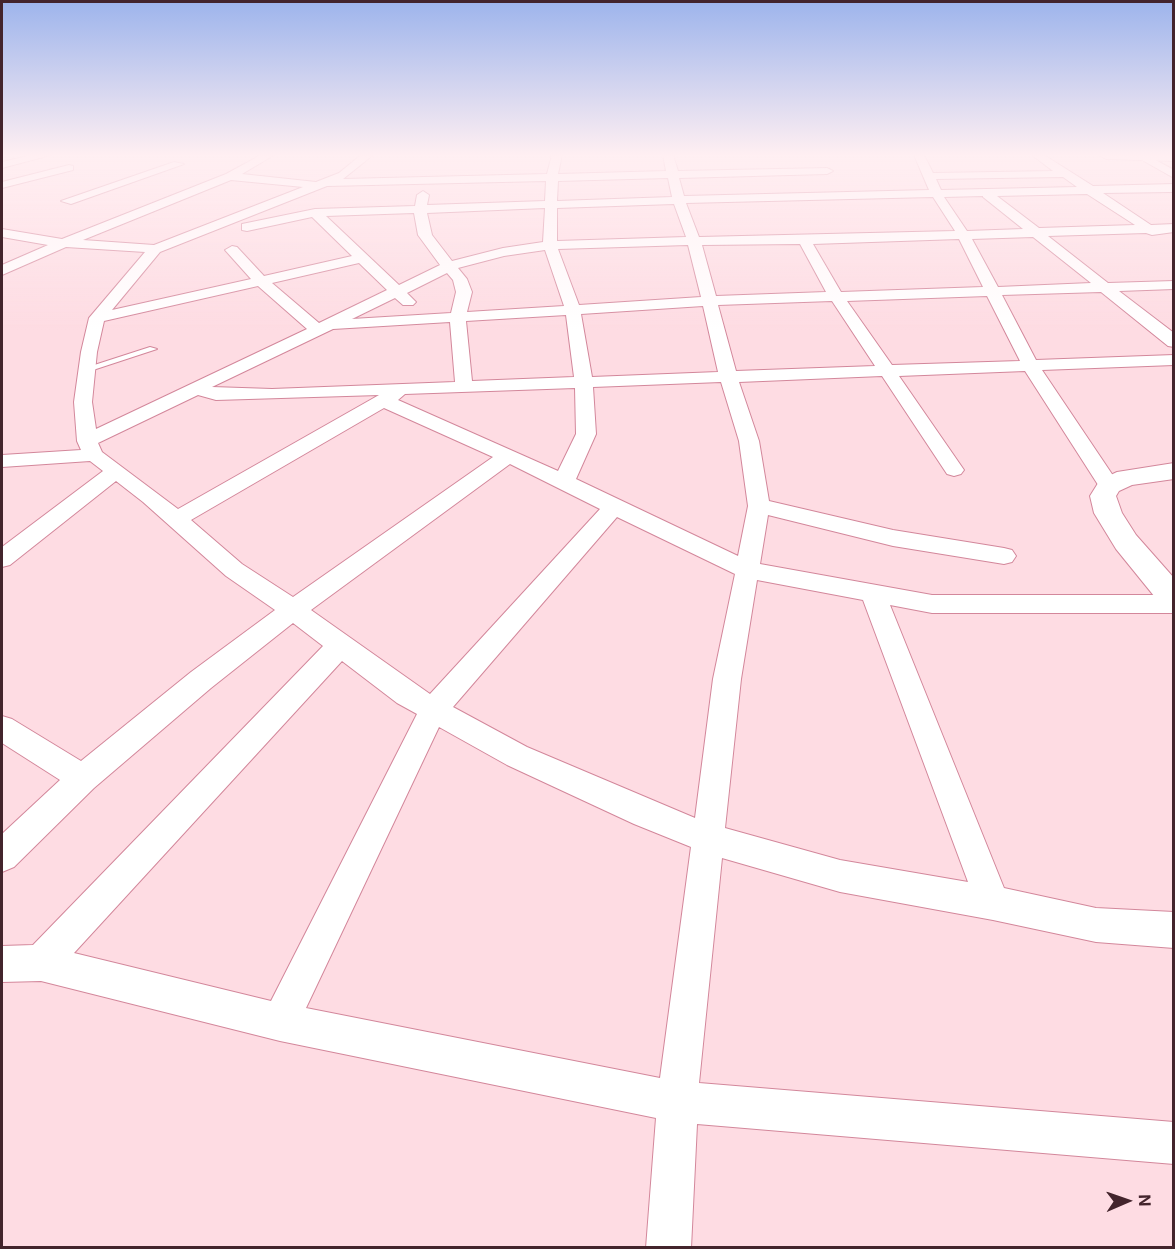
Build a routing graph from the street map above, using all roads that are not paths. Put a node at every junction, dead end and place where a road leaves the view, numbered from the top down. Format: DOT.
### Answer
graph roads {
  1 [pos="136,213"];
  2 [pos="248,213"];
  3 [pos="314,213"];
  4 [pos="315,213"];
  5 [pos="421,213"];
  6 [pos="551,213"];
  7 [pos="685,213"];
  8 [pos="949,213"];
  9 [pos="1010,213"];
  10 [pos="1125,213"];
  11 [pos="1149,229"];
  12 [pos="2,233"];
  13 [pos="1034,233"];
  14 [pos="963,234"];
  15 [pos="1169,234"];
  16 [pos="804,240"];
  17 [pos="694,241"];
  18 [pos="63,243"];
  19 [pos="550,244"];
  20 [pos="155,249"];
  21 [pos="232,250"];
  22 [pos="360,258"];
  23 [pos="450,266"];
  24 [pos="2,271"];
  25 [pos="261,281"];
  26 [pos="1173,285"];
  27 [pos="1101,288"];
  28 [pos="993,290"];
  29 [pos="396,292"];
  30 [pos="836,296"];
  31 [pos="708,301"];
  32 [pos="573,310"];
  33 [pos="459,317"];
  34 [pos="97,318"];
  35 [pos="421,320"];
  36 [pos="322,328"];
  37 [pos="1173,342"];
  38 [pos="153,349"];
  39 [pos="1173,360"];
  40 [pos="1031,366"];
  41 [pos="87,369"];
  42 [pos="886,371"];
  43 [pos="729,378"];
  44 [pos="584,382"];
  45 [pos="464,387"];
  46 [pos="197,388"];
  47 [pos="402,389"];
  48 [pos="383,400"];
  49 [pos="90,448"];
  50 [pos="508,456"];
  51 [pos="2,461"];
  52 [pos="954,470"];
  53 [pos="116,471"];
  54 [pos="1173,471"];
  55 [pos="564,481"];
  56 [pos="1173,485"];
  57 [pos="1109,486"];
  58 [pos="759,506"];
  59 [pos="614,507"];
  60 [pos="177,519"];
  61 [pos="2,535"];
  62 [pos="29,537"];
  63 [pos="1004,556"];
  64 [pos="2,558"];
  65 [pos="748,570"];
  66 [pos="1173,574"];
  67 [pos="873,593"];
  68 [pos="1173,598"];
  69 [pos="1173,604"];
  70 [pos="293,609"];
  71 [pos="340,645"];
  72 [pos="433,710"];
  73 [pos="2,728"];
  74 [pos="83,778"];
  75 [pos="708,838"];
  76 [pos="2,856"];
  77 [pos="993,903"];
  78 [pos="1173,930"];
  79 [pos="41,963"];
  80 [pos="2,964"];
  81 [pos="280,1022"];
  82 [pos="678,1102"];
  83 [pos="1172,1146"];
  84 [pos="668,1248"];
  1 -- 18 [label="street"];
  2 -- 20 [label="street"];
  3 -- 20 [label="street"];
  4 -- 22 [label="street"];
  5 -- 23 [label="street"];
  6 -- 19 [label="street"];
  7 -- 17 [label="street"];
  8 -- 14 [label="street"];
  9 -- 13 [label="street"];
  10 -- 11 [label="street"];
  11 -- 13 [label="street"];
  11 -- 15 [label="street"];
  12 -- 18 [label="street"];
  13 -- 14 [label="street"];
  13 -- 27 [label="street"];
  14 -- 16 [label="street"];
  14 -- 28 [label="street"];
  16 -- 17 [label="street"];
  16 -- 30 [label="street"];
  17 -- 19 [label="street"];
  17 -- 31 [label="street"];
  18 -- 20 [label="street"];
  18 -- 24 [label="street"];
  19 -- 23 [label="street"];
  19 -- 32 [label="street"];
  20 -- 34 [label="street"];
  21 -- 25 [label="street"];
  22 -- 25 [label="street"];
  22 -- 29 [label="street"];
  23 -- 29 [label="street"];
  23 -- 33 [label="street"];
  25 -- 34 [label="street"];
  25 -- 36 [label="street"];
  26 -- 27 [label="street"];
  27 -- 28 [label="street"];
  27 -- 37 [label="street"];
  28 -- 30 [label="street"];
  28 -- 40 [label="street"];
  29 -- 35 [label="street"];
  29 -- 36 [label="street"];
  30 -- 31 [label="street"];
  30 -- 42 [label="street"];
  31 -- 32 [label="street"];
  31 -- 43 [label="street"];
  32 -- 33 [label="street"];
  32 -- 44 [label="street"];
  33 -- 35 [label="street"];
  33 -- 45 [label="street"];
  34 -- 41 [label="street"];
  35 -- 36 [label="street"];
  36 -- 46 [label="street"];
  38 -- 41 [label="lane"];
  39 -- 40 [label="street"];
  40 -- 42 [label="street"];
  40 -- 57 [label="street"];
  41 -- 49 [label="street"];
  42 -- 43 [label="street"];
  42 -- 52 [label="street"];
  43 -- 44 [label="street"];
  43 -- 58 [label="street"];
  44 -- 45 [label="street"];
  44 -- 55 [label="street"];
  45 -- 47 [label="street"];
  46 -- 47 [label="street"];
  46 -- 49 [label="street"];
  47 -- 48 [label="street"];
  48 -- 50 [label="street"];
  48 -- 60 [label="street"];
  49 -- 51 [label="street"];
  49 -- 53 [label="street"];
  50 -- 55 [label="street"];
  50 -- 70 [label="street"];
  53 -- 60 [label="street"];
  53 -- 62 [label="street"];
  54 -- 57 [label="street"];
  55 -- 59 [label="street"];
  56 -- 66 [label="street"];
  57 -- 68 [label="street"];
  58 -- 63 [label="street"];
  58 -- 65 [label="street"];
  59 -- 65 [label="street"];
  59 -- 72 [label="street"];
  60 -- 70 [label="street"];
  61 -- 62 [label="street"];
  62 -- 64 [label="street"];
  65 -- 67 [label="street"];
  65 -- 75 [label="street"];
  67 -- 69 [label="street"];
  67 -- 77 [label="street"];
  70 -- 71 [label="street"];
  70 -- 74 [label="street"];
  71 -- 72 [label="street"];
  71 -- 79 [label="street"];
  72 -- 75 [label="street"];
  72 -- 81 [label="street"];
  73 -- 74 [label="street"];
  74 -- 76 [label="street"];
  75 -- 77 [label="street"];
  75 -- 82 [label="street"];
  77 -- 78 [label="street"];
  79 -- 80 [label="street"];
  79 -- 81 [label="street"];
  81 -- 82 [label="street"];
  82 -- 83 [label="street"];
  82 -- 84 [label="street"];
}
